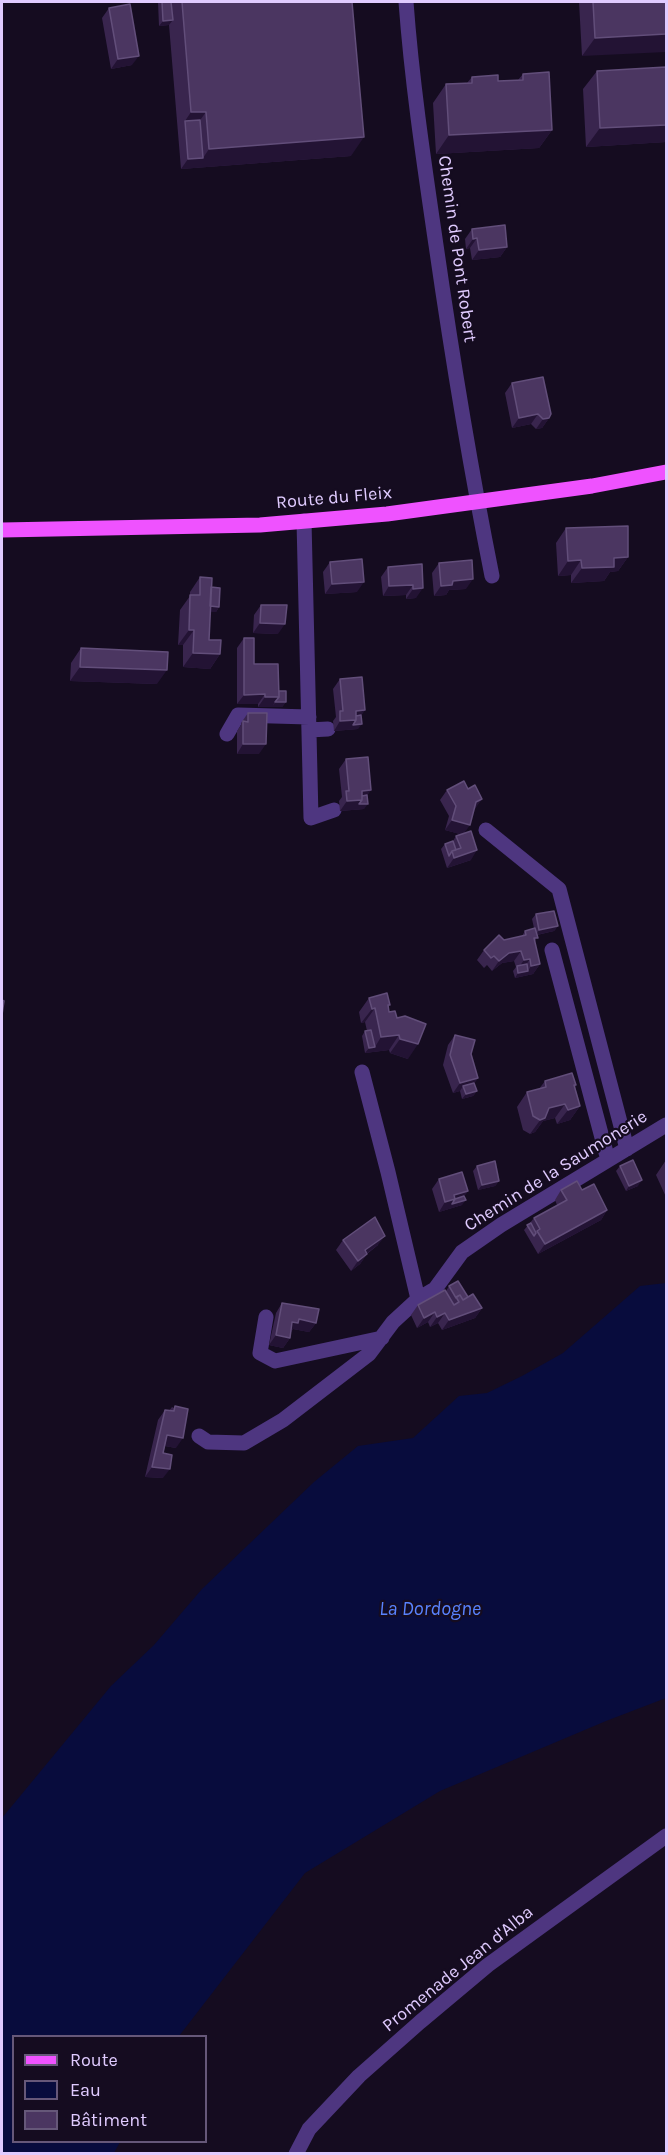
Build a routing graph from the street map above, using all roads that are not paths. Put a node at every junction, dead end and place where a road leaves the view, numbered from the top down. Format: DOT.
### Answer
graph roads {
  1 [pos="406,2"];
  2 [pos="666,472"];
  3 [pos="477,501"];
  4 [pos="304,521"];
  5 [pos="2,530"];
  6 [pos="492,576"];
  7 [pos="309,723"];
  8 [pos="328,729"];
  9 [pos="227,734"];
  10 [pos="334,810"];
  11 [pos="486,830"];
  12 [pos="552,950"];
  13 [pos="362,1072"];
  14 [pos="666,1125"];
  15 [pos="627,1149"];
  16 [pos="608,1160"];
  17 [pos="418,1299"];
  18 [pos="266,1317"];
  19 [pos="382,1338"];
  20 [pos="199,1436"];
  21 [pos="666,1836"];
  22 [pos="296,2154"];
  1 -- 3 [label="street, Chemin de Pont Robert"];
  2 -- 3 [label="main road, Route du Fleix"];
  3 -- 4 [label="main road, Route du Fleix"];
  3 -- 6 [label="street, Chemin de Pont Robert"];
  4 -- 5 [label="main road, Route du Fleix"];
  4 -- 7 [label="street"];
  7 -- 8 [label="street"];
  7 -- 9 [label="street"];
  7 -- 10 [label="street"];
  11 -- 15 [label="street"];
  12 -- 16 [label="street"];
  13 -- 17 [label="street"];
  14 -- 15 [label="street, Chemin de la Saumonerie"];
  15 -- 16 [label="street, Chemin de la Saumonerie"];
  16 -- 17 [label="street, Chemin de la Saumonerie"];
  17 -- 19 [label="street, Chemin de la Saumonerie"];
  18 -- 19 [label="street"];
  19 -- 20 [label="street, Chemin de la Saumonerie"];
  21 -- 22 [label="street, Promenade Jean d'Alba"];
}
